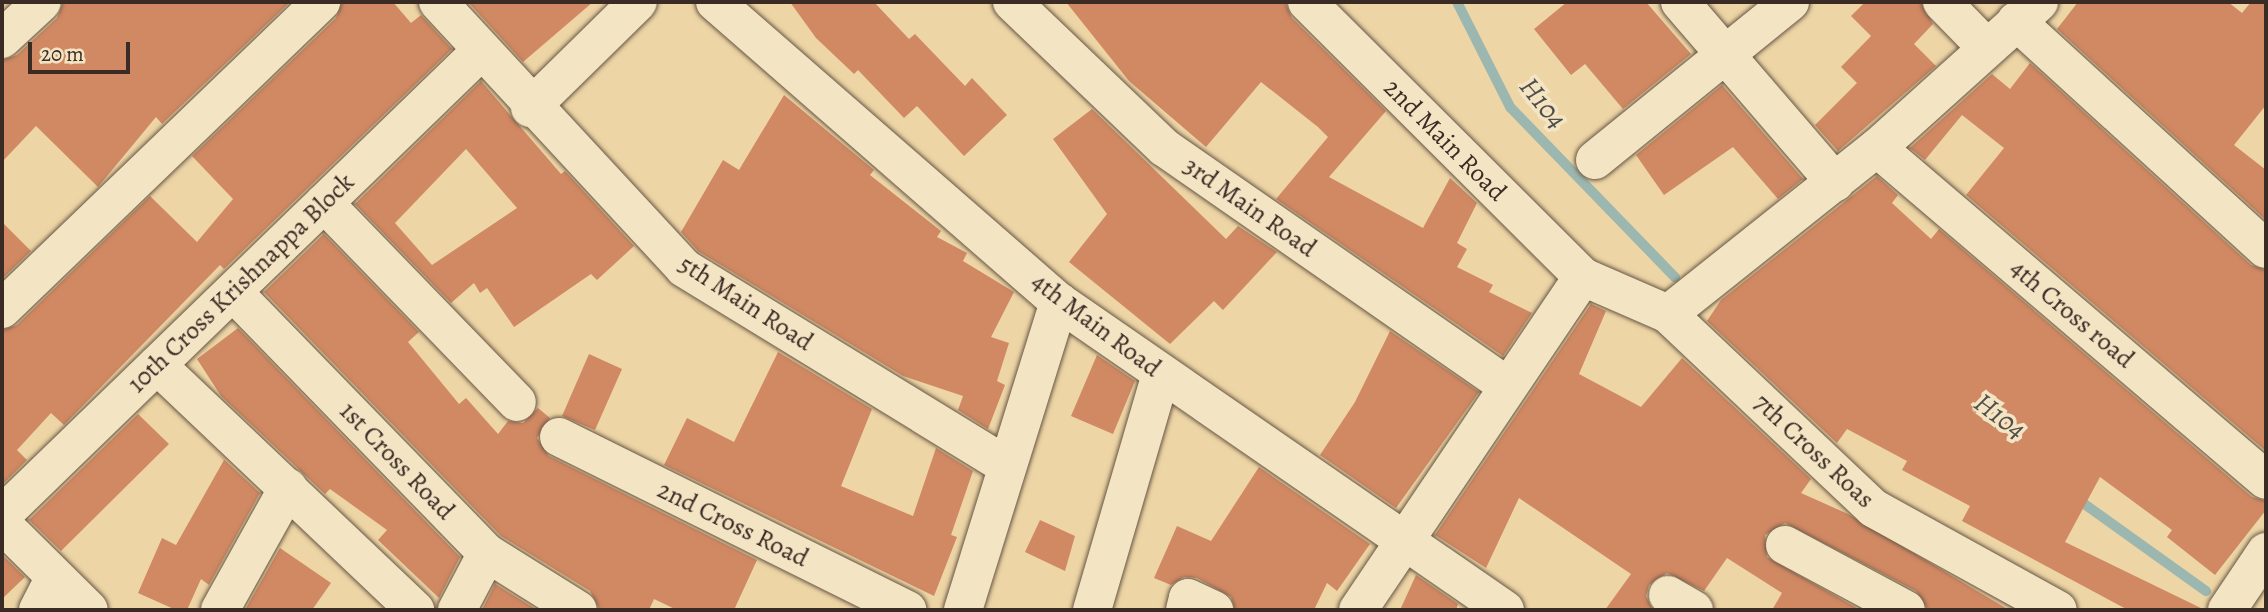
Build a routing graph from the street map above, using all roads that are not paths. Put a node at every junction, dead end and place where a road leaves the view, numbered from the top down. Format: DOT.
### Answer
graph roads {
  1 [pos="42,2"];
  2 [pos="321,2"];
  3 [pos="438,2"];
  4 [pos="638,2"];
  5 [pos="715,2"];
  6 [pos="1012,2"];
  7 [pos="1307,2"];
  8 [pos="1680,2"];
  9 [pos="1790,2"];
  10 [pos="1942,2"];
  11 [pos="2028,11"];
  12 [pos="2,39"];
  13 [pos="1986,47"];
  14 [pos="481,51"];
  15 [pos="1725,54"];
  16 [pos="530,108"];
  17 [pos="1877,148"];
  18 [pos="1595,160"];
  19 [pos="1835,181"];
  20 [pos="324,203"];
  21 [pos="2266,249"];
  22 [pos="1583,277"];
  23 [pos="233,292"];
  24 [pos="1059,302"];
  25 [pos="2,309"];
  26 [pos="1668,314"];
  27 [pos="157,365"];
  28 [pos="1161,374"];
  29 [pos="1508,386"];
  30 [pos="517,402"];
  31 [pos="559,437"];
  32 [pos="1007,466"];
  33 [pos="2266,480"];
  34 [pos="288,488"];
  35 [pos="2,515"];
  36 [pos="2,524"];
  37 [pos="1401,543"];
  38 [pos="1785,545"];
  39 [pos="2266,552"];
  40 [pos="487,553"];
  41 [pos="55,577"];
  42 [pos="38,610"];
  43 [pos="89,610"];
  44 [pos="220,610"];
  45 [pos="415,610"];
  46 [pos="457,610"];
  47 [pos="578,610"];
  48 [pos="907,610"];
  49 [pos="963,610"];
  50 [pos="1092,610"];
  51 [pos="1185,610"];
  52 [pos="1214,610"];
  53 [pos="1358,610"];
  54 [pos="1505,610"];
  55 [pos="1906,610"];
  56 [pos="2057,610"];
  57 [pos="2227,610"];
  1 -- 12 [label="street"];
  2 -- 25 [label="street"];
  3 -- 14 [label="street, 5th Main Road"];
  4 -- 16 [label="street"];
  5 -- 24 [label="street, 4th Main Road"];
  6 -- 29 [label="street, 3rd Main Road"];
  7 -- 22 [label="street, 2nd Main Road"];
  8 -- 15 [label="street"];
  9 -- 15 [label="street"];
  10 -- 13 [label="street"];
  11 -- 13 [label="street"];
  11 -- 21 [label="street"];
  13 -- 17 [label="street"];
  14 -- 16 [label="street, 5th Main Road"];
  14 -- 20 [label="street, 10th Cross Krishnappa Block"];
  15 -- 18 [label="street"];
  15 -- 19 [label="street"];
  16 -- 32 [label="street, 5th Main Road"];
  17 -- 19 [label="street"];
  17 -- 33 [label="street, 4th Cross road"];
  19 -- 26 [label="street"];
  20 -- 23 [label="street, 10th Cross Krishnappa Block"];
  20 -- 30 [label="street"];
  22 -- 26 [label="street, 7th Cross Roas"];
  22 -- 29 [label="street"];
  23 -- 27 [label="street, 10th Cross Krishnappa Block"];
  23 -- 40 [label="street, 1st Cross Road"];
  24 -- 28 [label="street, 4th Main Road"];
  24 -- 32 [label="street"];
  26 -- 56 [label="street, 7th Cross Roas"];
  27 -- 34 [label="street"];
  27 -- 35 [label="street, 10th Cross Krishnappa Block"];
  28 -- 37 [label="street, 4th Main Road"];
  28 -- 50 [label="street"];
  29 -- 37 [label="street"];
  31 -- 48 [label="street, 2nd Cross Road"];
  32 -- 49 [label="street"];
  34 -- 44 [label="street"];
  34 -- 45 [label="street"];
  36 -- 41 [label="street"];
  37 -- 53 [label="street"];
  37 -- 54 [label="street, 4th Main Road"];
  38 -- 55 [label="street"];
  39 -- 57 [label="street"];
  40 -- 46 [label="street"];
  40 -- 47 [label="street, 1st Cross Road"];
  41 -- 42 [label="street"];
  41 -- 43 [label="street"];
  51 -- 52 [label="street"];
}
